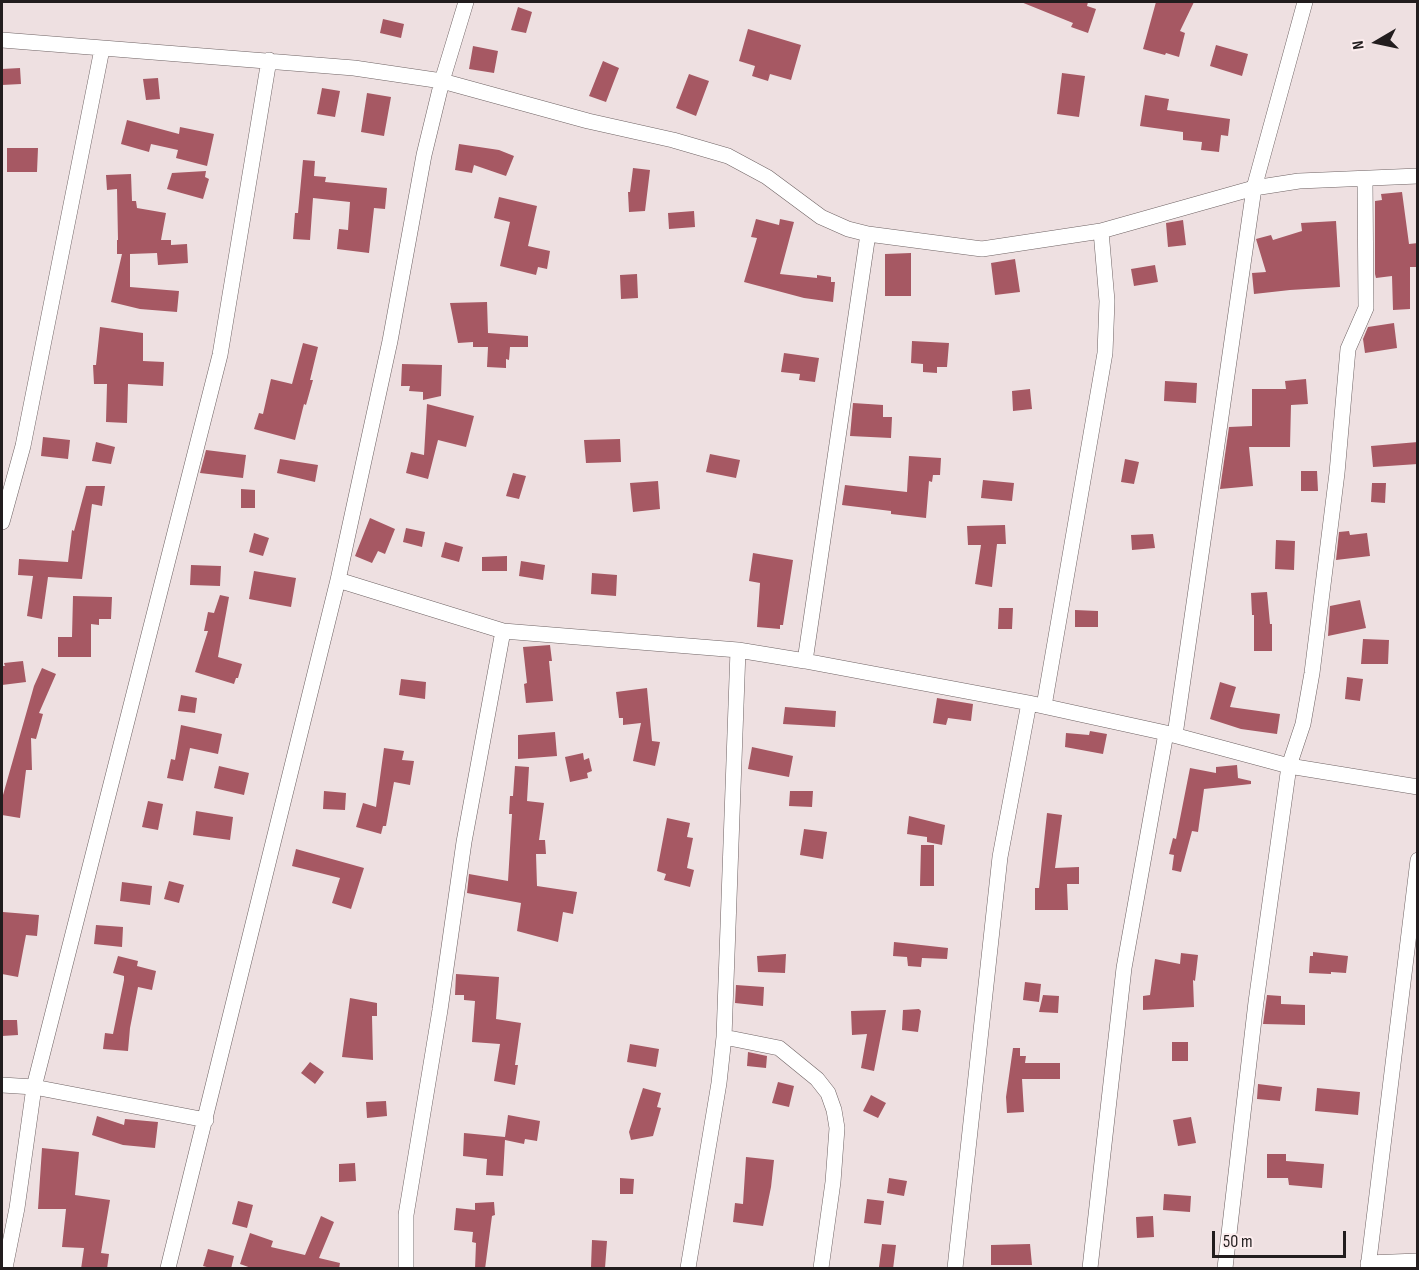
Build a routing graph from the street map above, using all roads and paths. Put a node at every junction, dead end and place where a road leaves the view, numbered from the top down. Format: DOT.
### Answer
graph roads {
  1 [pos="466,2"];
  2 [pos="1305,2"];
  3 [pos="2,40"];
  4 [pos="102,49"];
  5 [pos="269,60"];
  6 [pos="442,81"];
  7 [pos="1418,176"];
  8 [pos="1365,179"];
  9 [pos="1254,188"];
  10 [pos="1101,231"];
  11 [pos="868,234"];
  12 [pos="2,522"];
  13 [pos="338,580"];
  14 [pos="503,631"];
  15 [pos="738,650"];
  16 [pos="805,661"];
  17 [pos="1036,704"];
  18 [pos="1171,734"];
  19 [pos="1289,766"];
  20 [pos="1418,787"];
  21 [pos="1418,860"];
  22 [pos="724,1038"];
  23 [pos="2,1085"];
  24 [pos="34,1087"];
  25 [pos="206,1120"];
  26 [pos="1418,1260"];
  27 [pos="1368,1266"];
  28 [pos="5,1269"];
  29 [pos="168,1269"];
  30 [pos="406,1269"];
  31 [pos="688,1269"];
  32 [pos="821,1269"];
  33 [pos="955,1269"];
  34 [pos="1090,1269"];
  35 [pos="1224,1269"];
  1 -- 6 [label="street"];
  2 -- 9 [label="street"];
  3 -- 4 [label="street"];
  4 -- 5 [label="street"];
  4 -- 12 [label="street"];
  5 -- 6 [label="street"];
  5 -- 24 [label="street"];
  6 -- 11 [label="street"];
  6 -- 13 [label="street"];
  7 -- 8 [label="street"];
  8 -- 9 [label="street"];
  8 -- 19 [label="street"];
  9 -- 10 [label="street"];
  9 -- 18 [label="street"];
  10 -- 11 [label="street"];
  10 -- 17 [label="street"];
  11 -- 16 [label="street"];
  13 -- 14 [label="street"];
  13 -- 25 [label="street"];
  14 -- 15 [label="street"];
  14 -- 30 [label="street"];
  15 -- 16 [label="street"];
  15 -- 22 [label="street"];
  16 -- 17 [label="street"];
  17 -- 18 [label="street"];
  17 -- 33 [label="street"];
  18 -- 19 [label="street"];
  18 -- 34 [label="street"];
  19 -- 20 [label="street"];
  19 -- 35 [label="street"];
  21 -- 27 [label="street"];
  22 -- 31 [label="street"];
  22 -- 32 [label="street"];
  23 -- 24 [label="street"];
  24 -- 25 [label="street"];
  24 -- 28 [label="street"];
  25 -- 29 [label="street"];
  26 -- 27 [label="street"];
}
